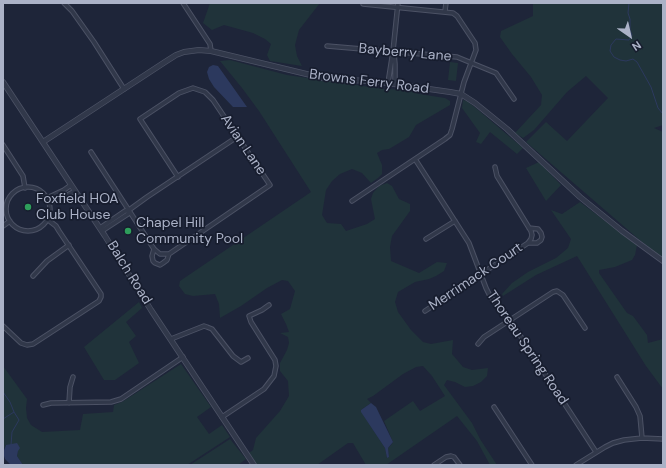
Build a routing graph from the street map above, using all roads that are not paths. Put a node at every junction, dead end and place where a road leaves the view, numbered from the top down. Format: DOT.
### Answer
graph roads {
  1 [pos="64,3"];
  2 [pos="183,3"];
  3 [pos="446,3"];
  4 [pos="363,4"];
  5 [pos="398,5"];
  6 [pos="445,11"];
  7 [pos="327,46"];
  8 [pos="211,51"];
  9 [pos="393,51"];
  10 [pos="472,63"];
  11 [pos="3,82"];
  12 [pos="388,83"];
  13 [pos="395,84"];
  14 [pos="124,89"];
  15 [pos="461,94"];
  16 [pos="514,99"];
  17 [pos="37,133"];
  18 [pos="51,137"];
  19 [pos="237,137"];
  20 [pos="43,142"];
  21 [pos="3,145"];
  22 [pos="91,152"];
  23 [pos="416,159"];
  24 [pos="495,167"];
  25 [pos="178,177"];
  26 [pos="71,185"];
  27 [pos="25,188"];
  28 [pos="75,191"];
  29 [pos="47,198"];
  30 [pos="352,202"];
  31 [pos="49,203"];
  32 [pos="130,210"];
  33 [pos="47,219"];
  34 [pos="10,221"];
  35 [pos="455,221"];
  36 [pos="3,226"];
  37 [pos="529,228"];
  38 [pos="101,229"];
  39 [pos="426,239"];
  40 [pos="528,243"];
  41 [pos="69,245"];
  42 [pos="154,249"];
  43 [pos="169,254"];
  44 [pos="663,261"];
  45 [pos="480,274"];
  46 [pos="33,276"];
  47 [pos="269,305"];
  48 [pos="425,311"];
  49 [pos="510,320"];
  50 [pos="3,326"];
  51 [pos="585,328"];
  52 [pos="171,339"];
  53 [pos="478,344"];
  54 [pos="183,358"];
  55 [pos="248,358"];
  56 [pos="73,377"];
  57 [pos="617,377"];
  58 [pos="69,403"];
  59 [pos="43,406"];
  60 [pos="494,407"];
  61 [pos="222,416"];
  62 [pos="642,438"];
  63 [pos="663,439"];
  64 [pos="596,452"];
  65 [pos="254,465"];
  66 [pos="434,465"];
  67 [pos="460,465"];
  68 [pos="532,465"];
  69 [pos="576,465"];
  1 -- 14 [label="street"];
  2 -- 8 [label="street"];
  3 -- 6 [label="street"];
  4 -- 5 [label="street"];
  5 -- 6 [label="street"];
  5 -- 9 [label="street"];
  6 -- 10 [label="street"];
  7 -- 9 [label="street, Bayberry Lane"];
  8 -- 12 [label="street, Browns Ferry Road"];
  8 -- 14 [label="street, Browns Ferry Road"];
  9 -- 10 [label="street, Bayberry Lane"];
  9 -- 12 [label="street"];
  9 -- 13 [label="street"];
  10 -- 15 [label="street"];
  10 -- 16 [label="street, Bayberry Lane"];
  11 -- 17 [label="street, Balch Road"];
  12 -- 13 [label="street, Browns Ferry Road"];
  13 -- 15 [label="street, Browns Ferry Road"];
  14 -- 18 [label="street, Browns Ferry Road"];
  15 -- 23 [label="street"];
  15 -- 44 [label="street, Browns Ferry Road"];
  17 -- 18 [label="street"];
  17 -- 20 [label="street, Balch Road"];
  18 -- 20 [label="street, Browns Ferry Road"];
  19 -- 25 [label="street"];
  19 -- 25 [label="street, Avian Lane"];
  19 -- 43 [label="street, Avian Lane"];
  20 -- 26 [label="street, Balch Road"];
  21 -- 27 [label="street"];
  22 -- 32 [label="street"];
  23 -- 30 [label="street"];
  23 -- 35 [label="street, Thoreau Spring Road"];
  24 -- 37 [label="street, Merrimack Court"];
  25 -- 32 [label="street"];
  26 -- 28 [label="street, Balch Road"];
  26 -- 29 [label="street"];
  27 -- 29 [label="street"];
  27 -- 34 [label="street"];
  28 -- 31 [label="street"];
  28 -- 38 [label="street, Balch Road"];
  29 -- 31 [label="street"];
  31 -- 33 [label="street"];
  32 -- 38 [label="street"];
  32 -- 42 [label="street"];
  33 -- 34 [label="street"];
  33 -- 41 [label="street"];
  34 -- 36 [label="street"];
  35 -- 39 [label="street"];
  35 -- 45 [label="street, Thoreau Spring Road"];
  37 -- 40 [label="street, Merrimack Court"];
  37 -- 40 [label="street, Merrimack Court"];
  38 -- 52 [label="street, Balch Road"];
  40 -- 45 [label="street, Merrimack Court"];
  41 -- 46 [label="street"];
  41 -- 50 [label="street"];
  42 -- 43 [label="street"];
  42 -- 43 [label="street"];
  45 -- 48 [label="street, Merrimack Court"];
  45 -- 49 [label="street, Thoreau Spring Road"];
  47 -- 61 [label="street"];
  49 -- 51 [label="street"];
  49 -- 53 [label="street"];
  49 -- 64 [label="street, Thoreau Spring Road"];
  52 -- 54 [label="street, Balch Road"];
  52 -- 55 [label="street"];
  54 -- 58 [label="street"];
  54 -- 61 [label="street, Balch Road"];
  56 -- 58 [label="street"];
  57 -- 62 [label="street"];
  58 -- 59 [label="street"];
  60 -- 68 [label="street"];
  61 -- 65 [label="street, Balch Road"];
  62 -- 63 [label="street"];
  62 -- 64 [label="street"];
  64 -- 69 [label="street"];
  66 -- 67 [label="street"];
}
